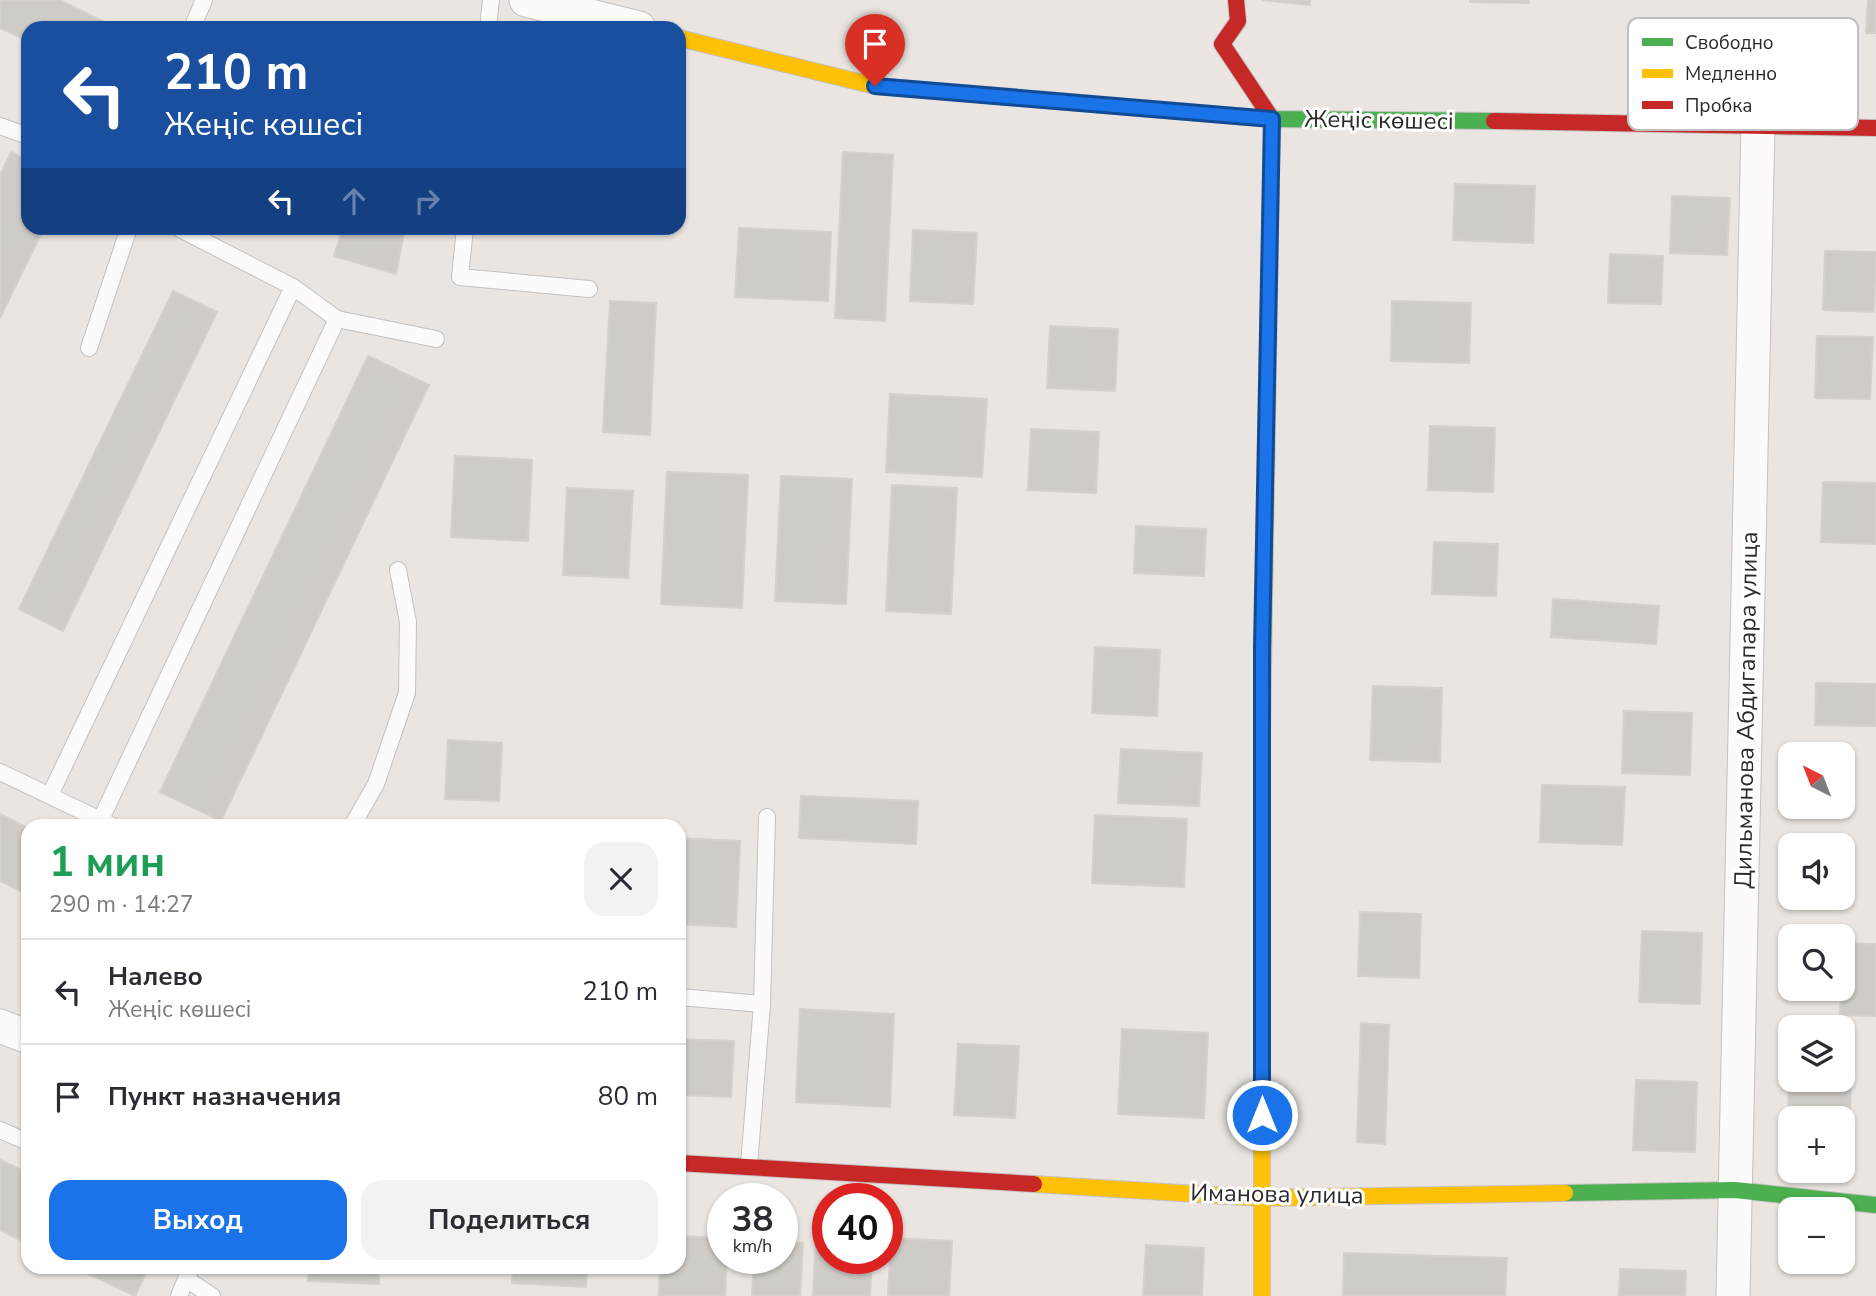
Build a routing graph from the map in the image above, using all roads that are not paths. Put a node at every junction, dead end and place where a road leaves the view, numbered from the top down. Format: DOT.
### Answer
graph roads {
  1 [pos="204,0"];
  2 [pos="491,0"];
  3 [pos="526,0"];
  4 [pos="1236,0"];
  5 [pos="195,21"];
  6 [pos="489,21"];
  7 [pos="611,21"];
  8 [pos="686,40"];
  9 [pos="1272,119"];
  10 [pos="1628,123"];
  11 [pos="0,126"];
  12 [pos="1858,127"];
  13 [pos="1876,128"];
  14 [pos="1758,130"];
  15 [pos="21,134"];
  16 [pos="126,235"];
  17 [pos="192,235"];
  18 [pos="464,235"];
  19 [pos="293,287"];
  20 [pos="589,289"];
  21 [pos="337,319"];
  22 [pos="436,340"];
  23 [pos="89,348"];
  24 [pos="398,570"];
  25 [pos="0,772"];
  26 [pos="50,795"];
  27 [pos="767,817"];
  28 [pos="101,819"];
  29 [pos="108,819"];
  30 [pos="356,819"];
  31 [pos="686,998"];
  32 [pos="762,1004"];
  33 [pos="0,1026"];
  34 [pos="21,1034"];
  35 [pos="0,1130"];
  36 [pos="21,1139"];
  37 [pos="686,1163"];
  38 [pos="749,1165"];
  39 [pos="1735,1190"];
  40 [pos="1262,1198"];
  41 [pos="1876,1205"];
  42 [pos="189,1274"];
  43 [pos="190,1274"];
  44 [pos="179,1296"];
  45 [pos="212,1296"];
  46 [pos="1262,1296"];
  47 [pos="1733,1296"];
  1 -- 5 [label="lane"];
  2 -- 6 [label="lane"];
  3 -- 7 [label="street"];
  4 -- 9 [label="street"];
  8 -- 9 [label="street, Жеңіс көшесі"];
  9 -- 10 [label="street, Жеңіс көшесі"];
  9 -- 40 [label="street"];
  11 -- 15 [label="lane"];
  12 -- 13 [label="street, Жеңіс көшесі"];
  14 -- 39 [label="street, Дильманова Абдигапара улица"];
  16 -- 23 [label="lane"];
  17 -- 19 [label="lane"];
  18 -- 20 [label="lane"];
  19 -- 21 [label="lane"];
  19 -- 26 [label="lane"];
  21 -- 22 [label="lane"];
  21 -- 29 [label="lane"];
  24 -- 30 [label="lane"];
  25 -- 26 [label="lane"];
  26 -- 28 [label="lane"];
  27 -- 32 [label="lane"];
  31 -- 32 [label="lane"];
  32 -- 38 [label="lane"];
  33 -- 34 [label="street"];
  35 -- 36 [label="lane"];
  37 -- 38 [label="street, Иманова улица"];
  38 -- 40 [label="street, Иманова улица"];
  39 -- 40 [label="street, Иманова улица"];
  39 -- 41 [label="street, Иманова улица"];
  39 -- 47 [label="street, Дильманова Абдигапара улица"];
  40 -- 46 [label="street"];
  42 -- 44 [label="lane"];
  43 -- 45 [label="lane"];
}
